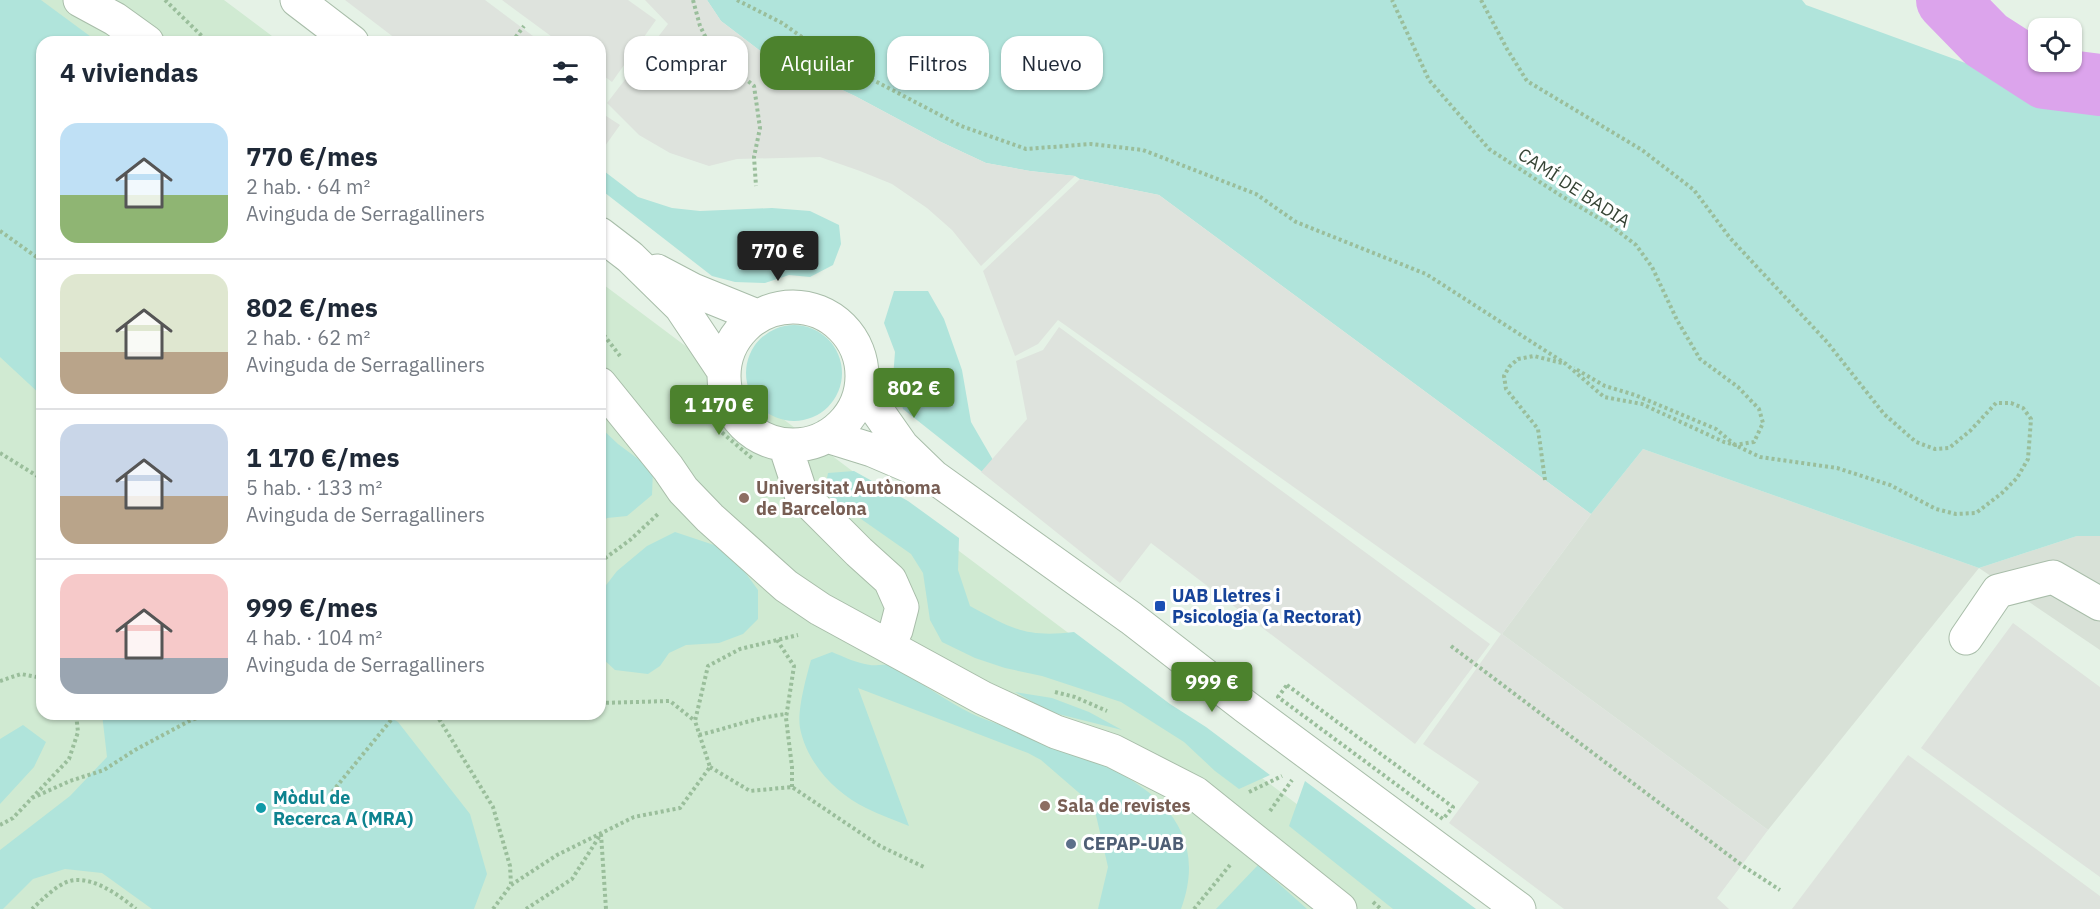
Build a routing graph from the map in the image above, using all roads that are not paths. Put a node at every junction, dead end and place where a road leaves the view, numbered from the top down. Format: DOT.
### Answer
graph roads {
  1 [pos="80,0"];
  2 [pos="297,0"];
  3 [pos="139,36"];
  4 [pos="344,36"];
  5 [pos="606,239"];
  6 [pos="630,257"];
  7 [pos="757,316"];
  8 [pos="723,370"];
  9 [pos="862,388"];
  10 [pos="606,391"];
  11 [pos="827,436"];
  12 [pos="785,445"];
  13 [pos="934,477"];
  14 [pos="2100,604"];
  15 [pos="1966,638"];
  16 [pos="887,645"];
  17 [pos="1340,909"];
  18 [pos="1519,909"];
  1 -- 3 [label="street"];
  2 -- 4 [label="street"];
  5 -- 6 [label="street"];
  6 -- 7 [label="street"];
  6 -- 8 [label="street"];
  7 -- 8 [label="street"];
  7 -- 9 [label="street"];
  8 -- 12 [label="street"];
  9 -- 11 [label="street"];
  9 -- 13 [label="street"];
  10 -- 16 [label="street"];
  11 -- 12 [label="street"];
  11 -- 13 [label="street"];
  12 -- 16 [label="street"];
  13 -- 18 [label="street"];
  14 -- 15 [label="street"];
  16 -- 17 [label="street"];
}
